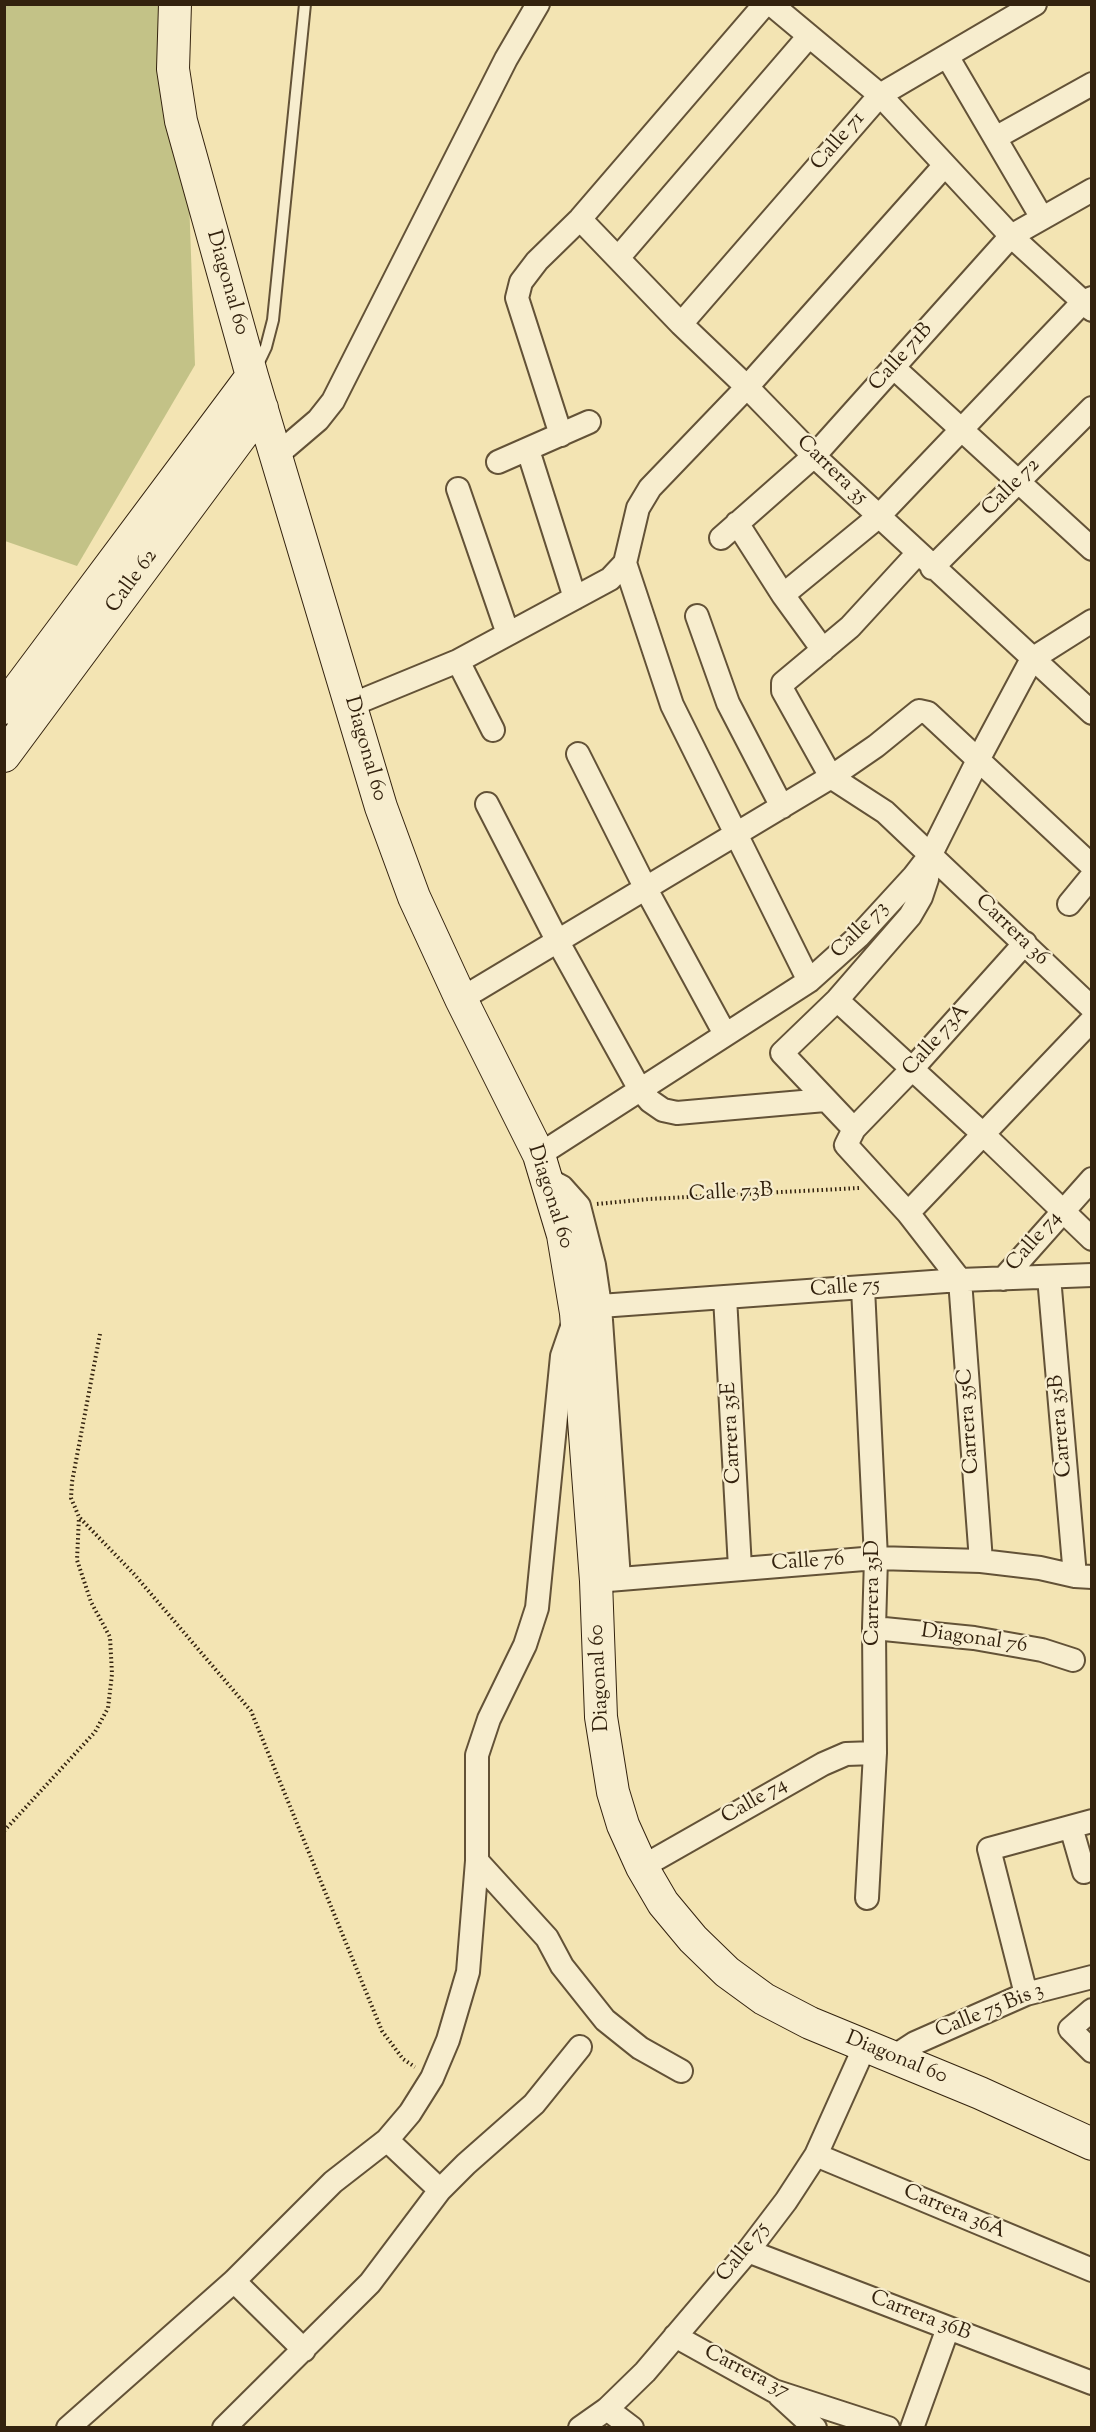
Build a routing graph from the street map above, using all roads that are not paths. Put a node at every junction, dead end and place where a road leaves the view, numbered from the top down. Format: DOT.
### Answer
graph roads {
  1 [pos="175,4"];
  2 [pos="305,4"];
  3 [pos="538,4"];
  4 [pos="765,4"];
  5 [pos="771,4"];
  6 [pos="1035,4"];
  7 [pos="810,36"];
  8 [pos="947,56"];
  9 [pos="1092,84"];
  10 [pos="880,95"];
  11 [pos="995,138"];
  12 [pos="945,165"];
  13 [pos="1092,190"];
  14 [pos="1042,218"];
  15 [pos="580,219"];
  16 [pos="1011,236"];
  17 [pos="618,258"];
  18 [pos="1089,304"];
  19 [pos="681,324"];
  20 [pos="893,367"];
  21 [pos="252,376"];
  22 [pos="747,387"];
  23 [pos="262,408"];
  24 [pos="1092,408"];
  25 [pos="589,422"];
  26 [pos="961,429"];
  27 [pos="561,435"];
  28 [pos="528,450"];
  29 [pos="277,455"];
  30 [pos="814,456"];
  31 [pos="498,462"];
  32 [pos="1018,482"];
  33 [pos="458,489"];
  34 [pos="878,517"];
  35 [pos="1092,549"];
  36 [pos="925,561"];
  37 [pos="625,562"];
  38 [pos="783,595"];
  39 [pos="574,598"];
  40 [pos="697,616"];
  41 [pos="1092,621"];
  42 [pos="507,634"];
  43 [pos="823,650"];
  44 [pos="1032,659"];
  45 [pos="458,661"];
  46 [pos="351,705"];
  47 [pos="4,708"];
  48 [pos="1090,710"];
  49 [pos="493,730"];
  50 [pos="578,754"];
  51 [pos="4,756"];
  52 [pos="978,760"];
  53 [pos="831,777"];
  54 [pos="487,804"];
  55 [pos="782,807"];
  56 [pos="736,835"];
  57 [pos="931,854"];
  58 [pos="1092,866"];
  59 [pos="1092,876"];
  60 [pos="646,889"];
  61 [pos="1069,904"];
  62 [pos="558,942"];
  63 [pos="1025,943"];
  64 [pos="808,981"];
  65 [pos="461,999"];
  66 [pos="837,1000"];
  67 [pos="1092,1008"];
  68 [pos="1092,1020"];
  69 [pos="725,1034"];
  70 [pos="912,1069"];
  71 [pos="639,1088"];
  72 [pos="825,1100"];
  73 [pos="851,1134"];
  74 [pos="984,1135"];
  75 [pos="543,1167"];
  76 [pos="1092,1179"];
  77 [pos="1062,1210"];
  78 [pos="908,1213"];
  79 [pos="1092,1239"];
  80 [pos="1092,1275"];
  81 [pos="1049,1277"];
  82 [pos="1004,1278"];
  83 [pos="960,1280"];
  84 [pos="863,1288"];
  85 [pos="725,1297"];
  86 [pos="588,1310"];
  87 [pos="876,1558"];
  88 [pos="981,1561"];
  89 [pos="740,1568"];
  90 [pos="1083,1576"];
  91 [pos="607,1580"];
  92 [pos="874,1628"];
  93 [pos="1073,1660"];
  94 [pos="875,1753"];
  95 [pos="1081,1824"];
  96 [pos="477,1861"];
  97 [pos="642,1867"];
  98 [pos="1084,1872"];
  99 [pos="867,1898"];
  100 [pos="1092,1977"];
  101 [pos="1026,1994"];
  102 [pos="1092,2010"];
  103 [pos="580,2047"];
  104 [pos="1092,2051"];
  105 [pos="878,2052"];
  106 [pos="681,2071"];
  107 [pos="387,2140"];
  108 [pos="1092,2144"];
  109 [pos="816,2155"];
  110 [pos="440,2190"];
  111 [pos="748,2251"];
  112 [pos="1092,2270"];
  113 [pos="234,2281"];
  114 [pos="948,2328"];
  115 [pos="675,2336"];
  116 [pos="304,2350"];
  117 [pos="1092,2383"];
  118 [pos="774,2391"];
  119 [pos="607,2409"];
  120 [pos="68,2427"];
  121 [pos="224,2427"];
  122 [pos="580,2427"];
  123 [pos="633,2427"];
  124 [pos="815,2427"];
  125 [pos="888,2427"];
  126 [pos="912,2427"];
  1 -- 21 [label="main road, Diagonal 60"];
  2 -- 21 [label="lane"];
  3 -- 29 [label="street"];
  4 -- 15 [label="street"];
  5 -- 7 [label="street"];
  6 -- 8 [label="street, Calle 71"];
  7 -- 10 [label="street"];
  7 -- 17 [label="street"];
  8 -- 10 [label="street, Calle 71"];
  8 -- 11 [label="street"];
  9 -- 11 [label="street"];
  10 -- 12 [label="street"];
  10 -- 19 [label="street, Calle 71"];
  11 -- 14 [label="street"];
  12 -- 16 [label="street"];
  12 -- 22 [label="street"];
  13 -- 14 [label="street, Calle 71B"];
  14 -- 16 [label="street, Calle 71B"];
  15 -- 17 [label="street, Carrera 35"];
  15 -- 27 [label="street"];
  16 -- 18 [label="street"];
  16 -- 20 [label="street, Calle 71B"];
  17 -- 19 [label="street, Carrera 35"];
  18 -- 26 [label="street"];
  19 -- 22 [label="street, Carrera 35"];
  20 -- 26 [label="street"];
  20 -- 30 [label="street, Calle 71B"];
  21 -- 23 [label="main road, Diagonal 60"];
  21 -- 47 [label="main road, Calle 62"];
  22 -- 30 [label="street, Carrera 35"];
  22 -- 37 [label="street"];
  23 -- 29 [label="main road, Diagonal 60"];
  23 -- 51 [label="main road, Calle 62"];
  24 -- 32 [label="street, Calle 72"];
  25 -- 27 [label="street"];
  26 -- 32 [label="street"];
  26 -- 34 [label="street"];
  27 -- 28 [label="street"];
  28 -- 31 [label="street"];
  28 -- 39 [label="street"];
  29 -- 46 [label="main road, Diagonal 60"];
  30 -- 34 [label="street, Carrera 35"];
  30 -- 38 [label="street, Calle 71B"];
  32 -- 35 [label="street"];
  32 -- 36 [label="street, Calle 72"];
  33 -- 42 [label="street"];
  34 -- 36 [label="street, Carrera 35"];
  34 -- 38 [label="street"];
  36 -- 43 [label="street, Calle 72"];
  36 -- 44 [label="street, Carrera 35"];
  37 -- 39 [label="street"];
  37 -- 56 [label="street"];
  38 -- 43 [label="street"];
  39 -- 42 [label="street"];
  40 -- 55 [label="street"];
  41 -- 44 [label="street, Calle 73"];
  42 -- 45 [label="street"];
  43 -- 53 [label="street, Calle 72"];
  44 -- 48 [label="street, Carrera 35"];
  44 -- 52 [label="street, Calle 73"];
  45 -- 46 [label="street"];
  45 -- 49 [label="street"];
  46 -- 65 [label="main road, Diagonal 60"];
  50 -- 60 [label="street"];
  52 -- 53 [label="street"];
  52 -- 57 [label="street, Calle 73"];
  52 -- 58 [label="street"];
  53 -- 55 [label="street"];
  53 -- 57 [label="street, Carrera 36"];
  54 -- 62 [label="street"];
  55 -- 56 [label="street"];
  56 -- 60 [label="street"];
  56 -- 64 [label="street"];
  57 -- 63 [label="street, Carrera 36"];
  57 -- 64 [label="street, Calle 73"];
  57 -- 66 [label="street"];
  59 -- 61 [label="street"];
  60 -- 62 [label="street"];
  60 -- 69 [label="street"];
  62 -- 65 [label="street"];
  62 -- 71 [label="street"];
  63 -- 67 [label="street, Carrera 36"];
  63 -- 70 [label="street, Calle 73A"];
  64 -- 69 [label="street, Calle 73"];
  65 -- 75 [label="main road, Diagonal 60"];
  66 -- 70 [label="street"];
  66 -- 72 [label="street"];
  68 -- 74 [label="street"];
  69 -- 71 [label="street, Calle 73"];
  70 -- 73 [label="street, Calle 73A"];
  70 -- 74 [label="street"];
  71 -- 72 [label="street"];
  71 -- 75 [label="street, Calle 73"];
  72 -- 73 [label="street"];
  73 -- 78 [label="street"];
  74 -- 77 [label="street"];
  74 -- 78 [label="street"];
  75 -- 86 [label="main road, Diagonal 60"];
  75 -- 86 [label="street"];
  76 -- 77 [label="street, Calle 74"];
  77 -- 79 [label="street"];
  77 -- 82 [label="street, Calle 74"];
  78 -- 83 [label="street"];
  80 -- 81 [label="street, Calle 75"];
  81 -- 82 [label="street, Calle 75"];
  81 -- 90 [label="street, Carrera 35B"];
  82 -- 83 [label="street, Calle 75"];
  83 -- 84 [label="street, Calle 75"];
  83 -- 88 [label="street, Carrera 35C"];
  84 -- 85 [label="street, Calle 75"];
  84 -- 87 [label="street, Carrera 35D"];
  85 -- 86 [label="street, Calle 75"];
  85 -- 89 [label="street, Carrera 35E"];
  86 -- 91 [label="main road, Diagonal 60"];
  86 -- 96 [label="street"];
  87 -- 88 [label="street, Calle 76"];
  87 -- 89 [label="street, Calle 76"];
  87 -- 92 [label="street, Carrera 35D"];
  88 -- 90 [label="street, Calle 76"];
  89 -- 91 [label="street, Calle 76"];
  91 -- 97 [label="main road, Diagonal 60"];
  92 -- 93 [label="street, Diagonal 76"];
  92 -- 94 [label="street, Carrera 35D"];
  94 -- 97 [label="street, Calle 74"];
  94 -- 99 [label="street, Carrera 35D"];
  95 -- 98 [label="street"];
  95 -- 101 [label="street"];
  96 -- 106 [label="street"];
  96 -- 107 [label="street"];
  97 -- 105 [label="main road, Diagonal 60"];
  100 -- 101 [label="street, Calle 75 Bis 3"];
  101 -- 105 [label="street, Calle 75 Bis 3"];
  102 -- 104 [label="street"];
  103 -- 110 [label="street"];
  105 -- 108 [label="main road, Diagonal 60"];
  105 -- 109 [label="street, Calle 75"];
  107 -- 110 [label="street"];
  107 -- 113 [label="street"];
  109 -- 111 [label="street, Calle 75"];
  109 -- 112 [label="street, Carrera 36A"];
  110 -- 116 [label="street"];
  111 -- 114 [label="street, Carrera 36B"];
  111 -- 115 [label="street, Calle 75"];
  113 -- 116 [label="street"];
  113 -- 120 [label="street"];
  114 -- 117 [label="street, Carrera 36B"];
  114 -- 126 [label="street"];
  115 -- 118 [label="street, Carrera 37"];
  115 -- 119 [label="street, Calle 75"];
  116 -- 121 [label="street"];
  118 -- 124 [label="street"];
  118 -- 125 [label="street, Carrera 37"];
  119 -- 122 [label="street, Calle 75"];
  119 -- 123 [label="street"];
}
